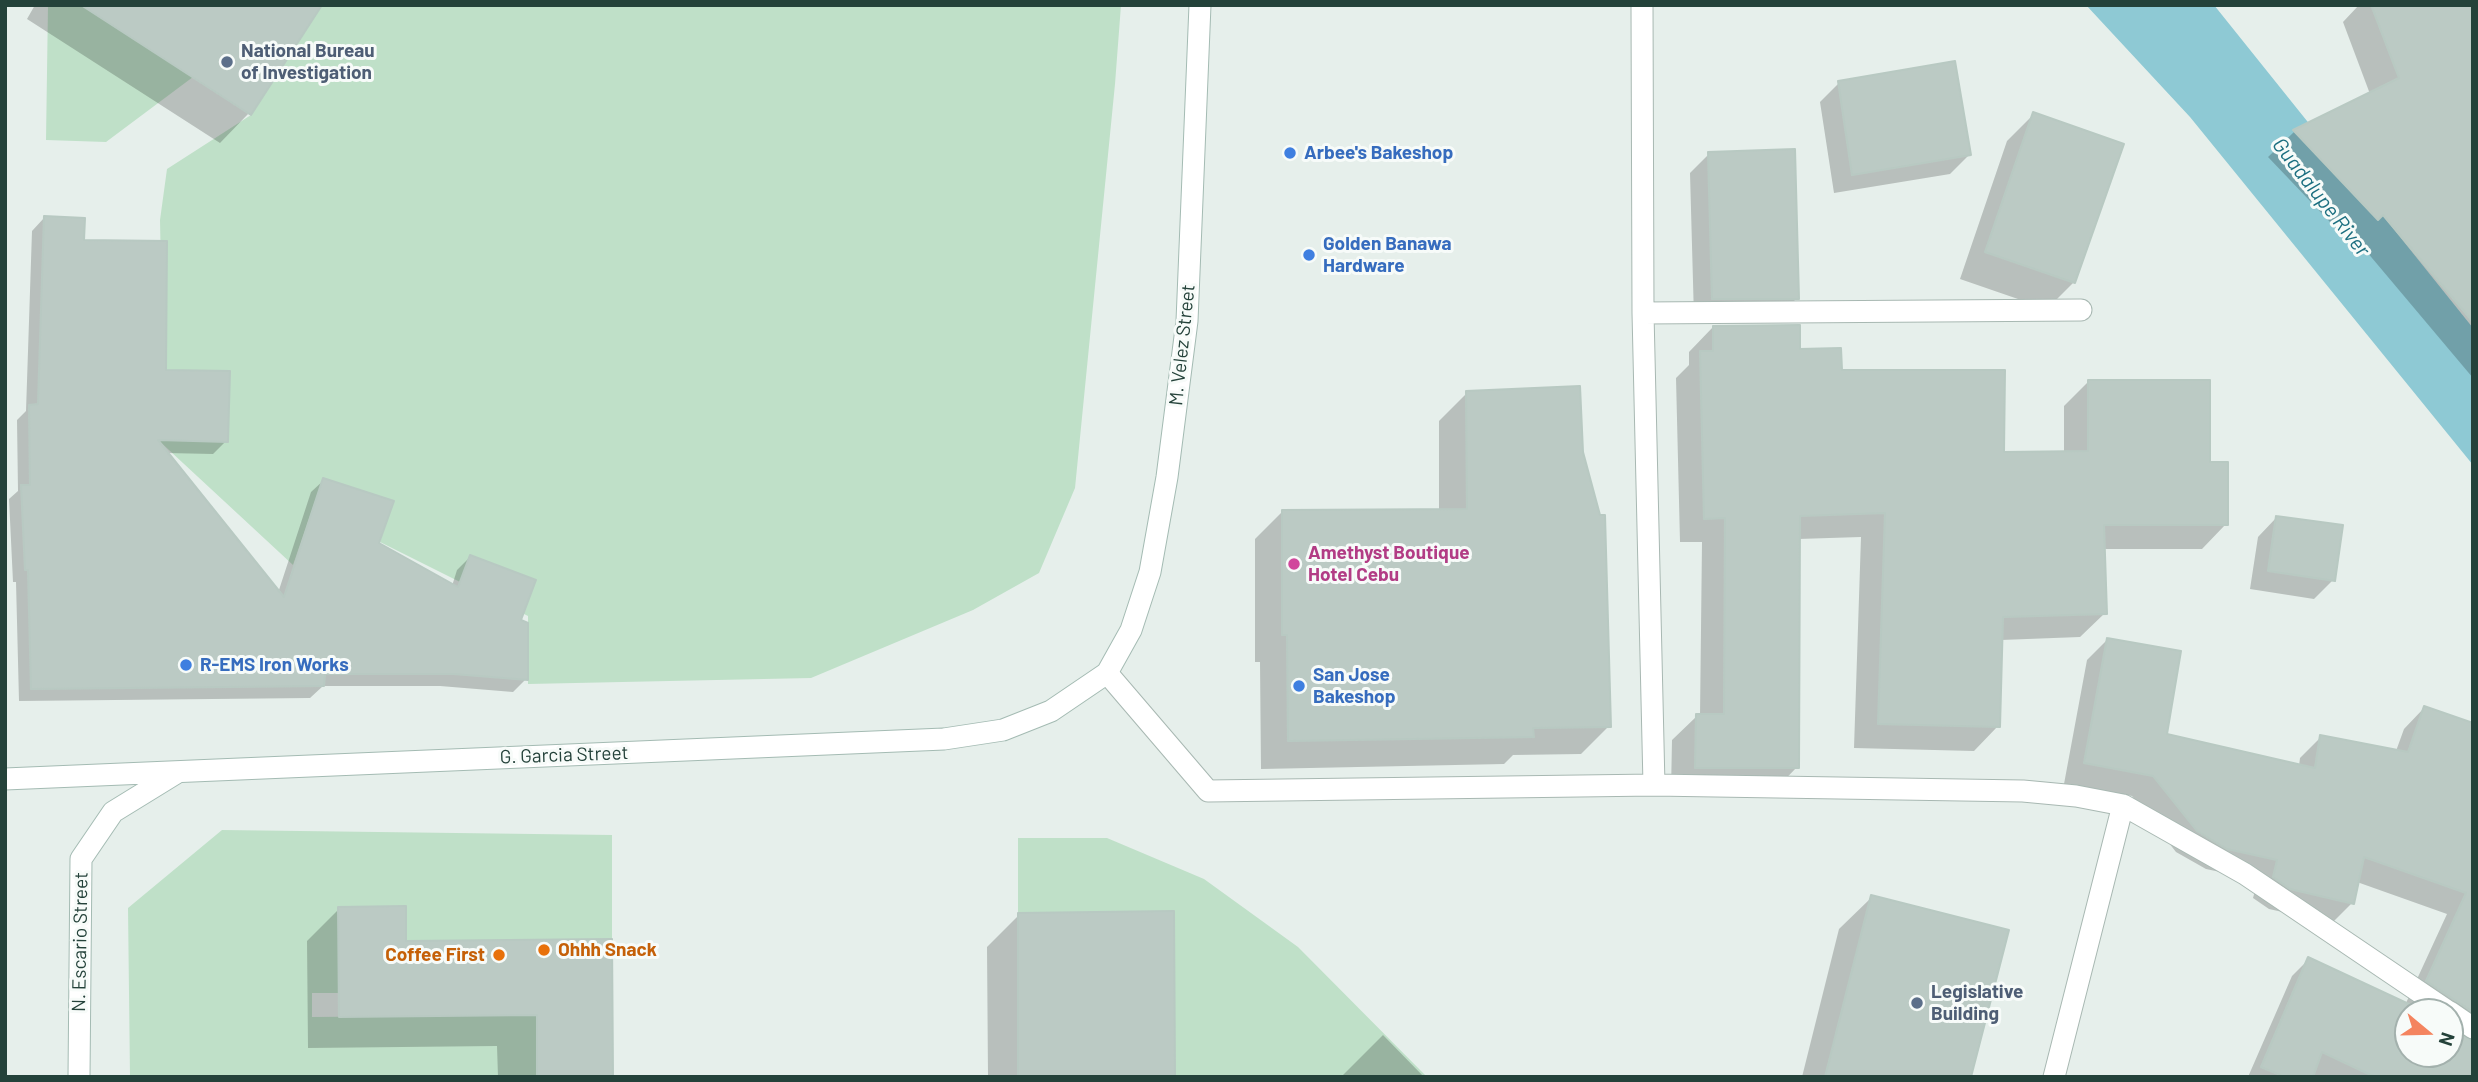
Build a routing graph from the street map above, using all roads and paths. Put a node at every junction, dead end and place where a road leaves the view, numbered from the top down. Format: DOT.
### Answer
graph roads {
  1 [pos="1200,5"];
  2 [pos="1642,5"];
  3 [pos="2081,310"];
  4 [pos="1643,313"];
  5 [pos="1107,673"];
  6 [pos="180,771"];
  7 [pos="5,779"];
  8 [pos="1654,785"];
  9 [pos="2123,805"];
  10 [pos="2429,998"];
  11 [pos="79,1077"];
  12 [pos="2054,1077"];
  1 -- 5 [label="street, M. Velez Street"];
  2 -- 4 [label="street"];
  3 -- 4 [label="street"];
  4 -- 8 [label="street"];
  5 -- 6 [label="street, G. Garcia Street"];
  5 -- 8 [label="street"];
  6 -- 7 [label="street, G. Garcia Street"];
  6 -- 11 [label="street, N. Escario Street"];
  8 -- 9 [label="street"];
  9 -- 10 [label="street"];
  9 -- 12 [label="street"];
}
